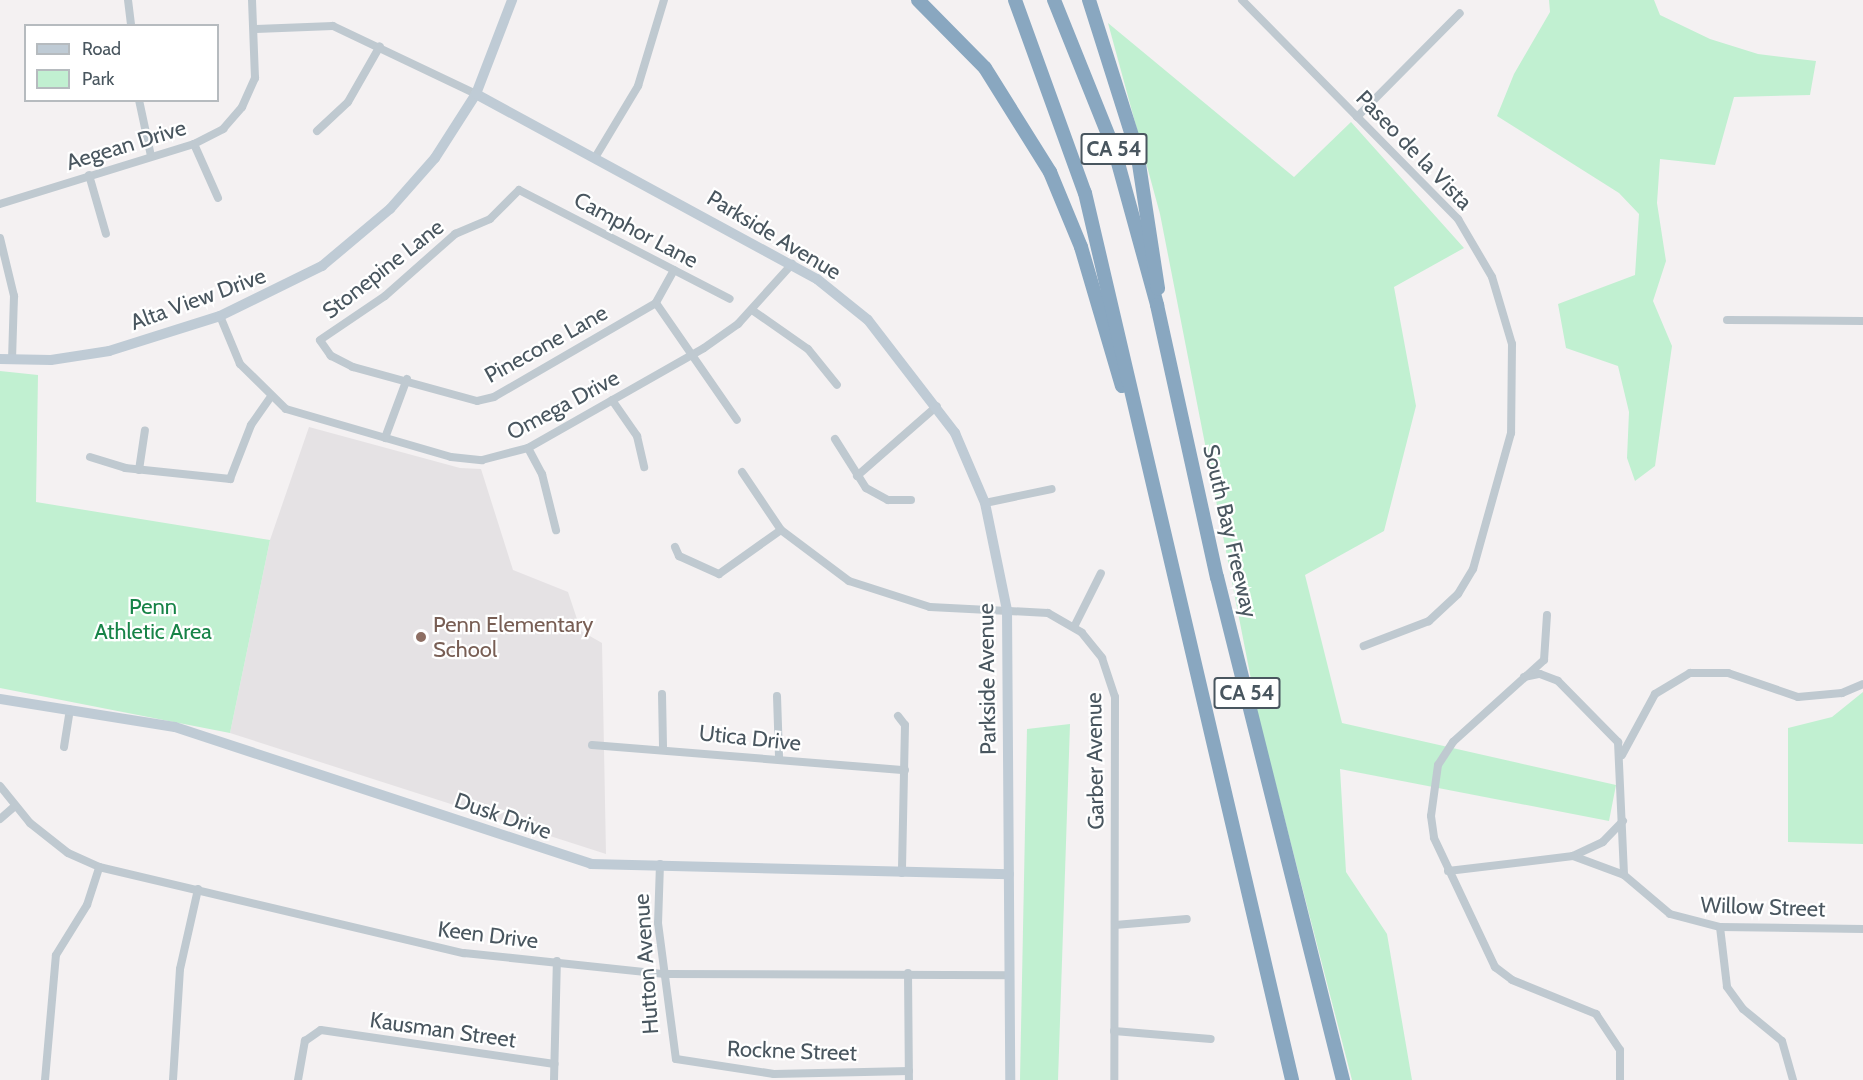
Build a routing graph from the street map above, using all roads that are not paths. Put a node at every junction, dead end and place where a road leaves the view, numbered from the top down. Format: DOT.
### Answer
graph roads {
  1 [pos="128,0"];
  2 [pos="252,0"];
  3 [pos="512,0"];
  4 [pos="664,0"];
  5 [pos="918,0"];
  6 [pos="1015,0"];
  7 [pos="1054,0"];
  8 [pos="1089,0"];
  9 [pos="1242,0"];
  10 [pos="1460,13"];
  11 [pos="131,24"];
  12 [pos="256,28"];
  13 [pos="380,46"];
  14 [pos="476,94"];
  15 [pos="139,102"];
  16 [pos="1358,117"];
  17 [pos="317,131"];
  18 [pos="194,144"];
  19 [pos="151,156"];
  20 [pos="596,156"];
  21 [pos="89,175"];
  22 [pos="526,192"];
  23 [pos="218,198"];
  24 [pos="0,204"];
  25 [pos="106,234"];
  26 [pos="0,238"];
  27 [pos="792,264"];
  28 [pos="674,270"];
  29 [pos="730,299"];
  30 [pos="656,303"];
  31 [pos="1157,305"];
  32 [pos="752,310"];
  33 [pos="220,316"];
  34 [pos="1727,320"];
  35 [pos="1863,321"];
  36 [pos="320,340"];
  37 [pos="690,355"];
  38 [pos="6,360"];
  39 [pos="407,379"];
  40 [pos="837,385"];
  41 [pos="270,398"];
  42 [pos="612,400"];
  43 [pos="938,405"];
  44 [pos="737,420"];
  45 [pos="145,430"];
  46 [pos="385,438"];
  47 [pos="835,439"];
  48 [pos="528,448"];
  49 [pos="90,457"];
  50 [pos="644,466"];
  51 [pos="139,470"];
  52 [pos="742,472"];
  53 [pos="857,476"];
  54 [pos="1052,489"];
  55 [pos="1157,497"];
  56 [pos="911,500"];
  57 [pos="985,503"];
  58 [pos="556,530"];
  59 [pos="781,530"];
  60 [pos="675,546"];
  61 [pos="1101,573"];
  62 [pos="1007,610"];
  63 [pos="1547,615"];
  64 [pos="1074,627"];
  65 [pos="1364,646"];
  66 [pos="1520,679"];
  67 [pos="1863,684"];
  68 [pos="662,693"];
  69 [pos="777,696"];
  70 [pos="0,699"];
  71 [pos="70,709"];
  72 [pos="898,716"];
  73 [pos="592,745"];
  74 [pos="64,747"];
  75 [pos="663,747"];
  76 [pos="1622,755"];
  77 [pos="778,757"];
  78 [pos="905,770"];
  79 [pos="0,786"];
  80 [pos="15,806"];
  81 [pos="0,819"];
  82 [pos="1623,821"];
  83 [pos="1573,856"];
  84 [pos="660,864"];
  85 [pos="99,867"];
  86 [pos="1448,872"];
  87 [pos="902,873"];
  88 [pos="1009,874"];
  89 [pos="1624,875"];
  90 [pos="198,889"];
  91 [pos="1187,919"];
  92 [pos="1114,925"];
  93 [pos="1720,927"];
  94 [pos="1863,929"];
  95 [pos="557,961"];
  96 [pos="908,973"];
  97 [pos="665,974"];
  98 [pos="1010,975"];
  99 [pos="1114,1031"];
  100 [pos="1211,1039"];
  101 [pos="676,1059"];
  102 [pos="555,1064"];
  103 [pos="909,1071"];
  104 [pos="45,1080"];
  105 [pos="173,1080"];
  106 [pos="298,1080"];
  107 [pos="554,1080"];
  108 [pos="909,1080"];
  109 [pos="1010,1080"];
  110 [pos="1114,1080"];
  111 [pos="1292,1080"];
  112 [pos="1342,1080"];
  113 [pos="1620,1080"];
  114 [pos="1793,1080"];
  1 -- 11 [label="street"];
  2 -- 12 [label="street, Aegean Drive"];
  3 -- 14 [label="street, Alta View Drive"];
  4 -- 20 [label="street"];
  5 -- 55 [label="highway"];
  6 -- 55 [label="highway, CA 54"];
  7 -- 31 [label="highway, South Bay Freeway / CA 54"];
  8 -- 31 [label="highway"];
  9 -- 16 [label="street, Paseo de la Vista"];
  10 -- 16 [label="street"];
  12 -- 13 [label="street, Parkside Avenue"];
  12 -- 18 [label="street, Aegean Drive"];
  13 -- 14 [label="street, Parkside Avenue"];
  13 -- 17 [label="street"];
  14 -- 20 [label="street, Parkside Avenue"];
  14 -- 33 [label="street, Alta View Drive"];
  15 -- 19 [label="street"];
  16 -- 65 [label="street, Paseo de la Vista"];
  18 -- 19 [label="street, Aegean Drive"];
  18 -- 23 [label="street"];
  19 -- 21 [label="street, Aegean Drive"];
  20 -- 27 [label="street, Parkside Avenue"];
  21 -- 24 [label="street, Aegean Drive"];
  21 -- 25 [label="street"];
  22 -- 28 [label="street, Camphor Lane"];
  22 -- 36 [label="street, Stonepine Lane"];
  26 -- 38 [label="street"];
  27 -- 32 [label="street, Omega Drive"];
  27 -- 43 [label="street, Parkside Avenue"];
  28 -- 29 [label="street, Camphor Lane"];
  28 -- 30 [label="street"];
  30 -- 37 [label="street"];
  30 -- 39 [label="street, Pinecone Lane"];
  31 -- 112 [label="highway, South Bay Freeway / CA 54"];
  32 -- 37 [label="street, Omega Drive"];
  32 -- 40 [label="street"];
  33 -- 38 [label="street, Alta View Drive"];
  33 -- 41 [label="street, Omega Drive"];
  34 -- 35 [label="street"];
  36 -- 39 [label="street, Pinecone Lane"];
  37 -- 42 [label="street, Omega Drive"];
  37 -- 44 [label="street"];
  39 -- 46 [label="street"];
  41 -- 46 [label="street, Omega Drive"];
  41 -- 51 [label="street"];
  42 -- 48 [label="street, Omega Drive"];
  42 -- 50 [label="street"];
  43 -- 53 [label="street"];
  43 -- 57 [label="street, Parkside Avenue"];
  45 -- 51 [label="street"];
  46 -- 48 [label="street, Omega Drive"];
  47 -- 53 [label="street"];
  48 -- 58 [label="street"];
  49 -- 51 [label="street"];
  52 -- 59 [label="street, Garber Avenue"];
  53 -- 56 [label="street"];
  54 -- 57 [label="street"];
  55 -- 111 [label="highway, CA 54"];
  57 -- 62 [label="street, Parkside Avenue"];
  59 -- 60 [label="street"];
  59 -- 62 [label="street, Garber Avenue"];
  61 -- 64 [label="street"];
  62 -- 64 [label="street, Garber Avenue"];
  62 -- 88 [label="street, Parkside Avenue"];
  63 -- 66 [label="street"];
  64 -- 92 [label="street, Garber Avenue"];
  66 -- 76 [label="street"];
  66 -- 86 [label="street"];
  67 -- 76 [label="street"];
  68 -- 75 [label="street"];
  69 -- 77 [label="street"];
  70 -- 71 [label="street, Dusk Drive"];
  71 -- 74 [label="street"];
  71 -- 84 [label="street, Dusk Drive"];
  72 -- 78 [label="street"];
  73 -- 75 [label="street, Utica Drive"];
  75 -- 77 [label="street, Utica Drive"];
  76 -- 82 [label="street"];
  77 -- 78 [label="street, Utica Drive"];
  78 -- 87 [label="street"];
  79 -- 80 [label="street, Keen Drive"];
  80 -- 81 [label="street"];
  80 -- 85 [label="street, Keen Drive"];
  82 -- 83 [label="street, Willow Street"];
  82 -- 89 [label="street"];
  83 -- 86 [label="street, Willow Street"];
  83 -- 89 [label="street, Willow Street"];
  84 -- 87 [label="street, Dusk Drive"];
  84 -- 97 [label="street, Hutton Avenue"];
  85 -- 90 [label="street, Keen Drive"];
  85 -- 104 [label="street"];
  86 -- 113 [label="street"];
  87 -- 88 [label="street, Dusk Drive"];
  88 -- 98 [label="street, Parkside Avenue"];
  89 -- 93 [label="street, Willow Street"];
  90 -- 95 [label="street, Keen Drive"];
  90 -- 105 [label="street"];
  91 -- 92 [label="street"];
  92 -- 99 [label="street, Garber Avenue"];
  93 -- 94 [label="street, Willow Street"];
  93 -- 114 [label="street"];
  95 -- 97 [label="street, Keen Drive"];
  95 -- 102 [label="street"];
  96 -- 97 [label="street, Keen Drive"];
  96 -- 98 [label="street, Keen Drive"];
  96 -- 103 [label="street"];
  97 -- 101 [label="street, Hutton Avenue"];
  98 -- 109 [label="street, Parkside Avenue"];
  99 -- 100 [label="street"];
  99 -- 110 [label="street, Garber Avenue"];
  101 -- 103 [label="street, Rockne Street"];
  102 -- 106 [label="street, Kausman Street"];
  102 -- 107 [label="street"];
  103 -- 108 [label="street"];
}
